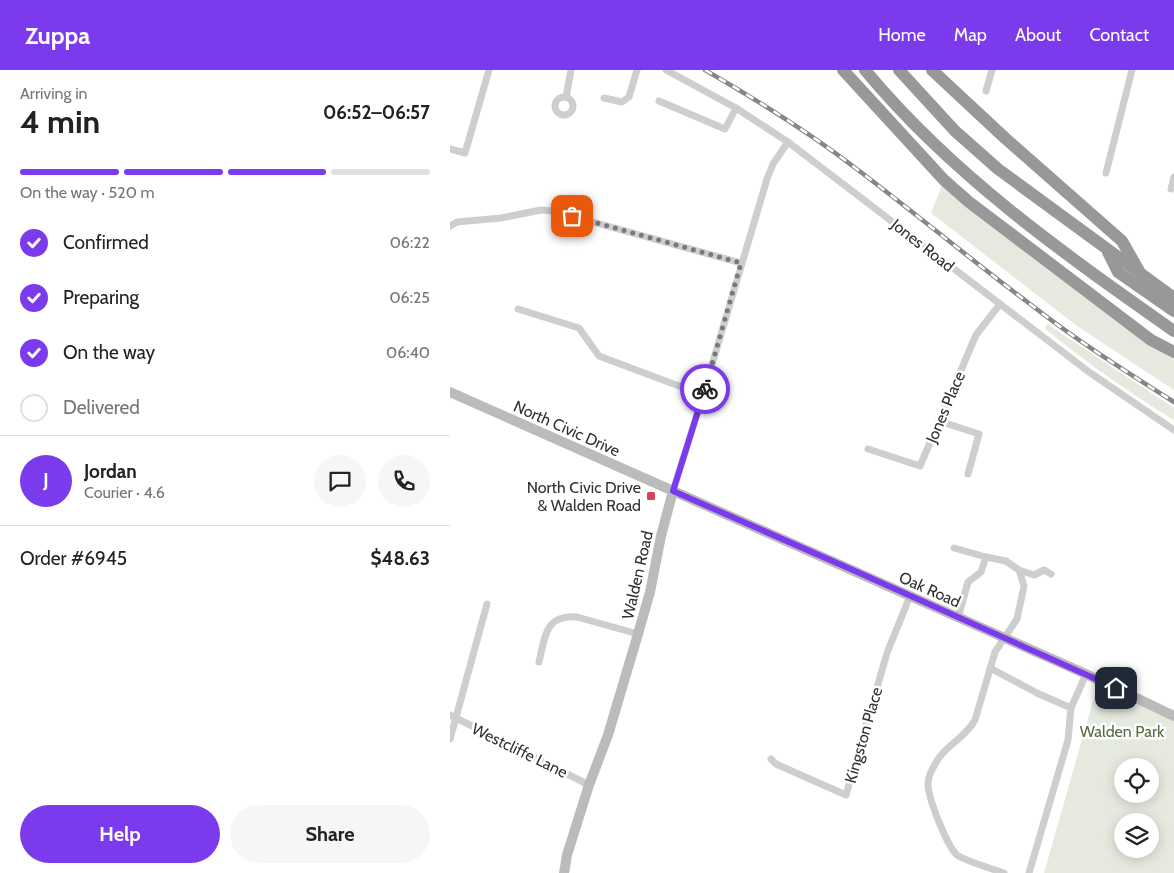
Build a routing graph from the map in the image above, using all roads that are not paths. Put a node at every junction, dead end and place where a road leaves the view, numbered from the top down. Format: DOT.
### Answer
graph roads {
  1 [pos="489,70"];
  2 [pos="572,70"];
  3 [pos="637,70"];
  4 [pos="666,70"];
  5 [pos="843,70"];
  6 [pos="865,70"];
  7 [pos="899,70"];
  8 [pos="932,70"];
  9 [pos="992,70"];
  10 [pos="1132,70"];
  11 [pos="986,91"];
  12 [pos="566,97"];
  13 [pos="604,98"];
  14 [pos="660,101"];
  15 [pos="736,108"];
  16 [pos="788,142"];
  17 [pos="450,149"];
  18 [pos="1106,173"];
  19 [pos="1174,177"];
  20 [pos="1170,189"];
  21 [pos="450,226"];
  22 [pos="1107,250"];
  23 [pos="741,263"];
  24 [pos="1142,276"];
  25 [pos="1174,298"];
  26 [pos="1000,304"];
  27 [pos="518,309"];
  28 [pos="1174,311"];
  29 [pos="1174,331"];
  30 [pos="1174,352"];
  31 [pos="450,392"];
  32 [pos="703,395"];
  33 [pos="939,422"];
  34 [pos="1174,430"];
  35 [pos="868,449"];
  36 [pos="968,474"];
  37 [pos="673,491"];
  38 [pos="954,548"];
  39 [pos="986,556"];
  40 [pos="1019,570"];
  41 [pos="1051,574"];
  42 [pos="910,596"];
  43 [pos="487,604"];
  44 [pos="958,618"];
  45 [pos="638,634"];
  46 [pos="1003,638"];
  47 [pos="538,662"];
  48 [pos="990,668"];
  49 [pos="1086,674"];
  50 [pos="1071,708"];
  51 [pos="1174,716"];
  52 [pos="453,717"];
  53 [pos="450,739"];
  54 [pos="772,759"];
  55 [pos="589,785"];
  56 [pos="564,873"];
  57 [pos="1004,873"];
  58 [pos="1029,873"];
  1 -- 17 [label="street"];
  2 -- 12 [label="street"];
  3 -- 13 [label="street"];
  4 -- 15 [label="street, Jones Road"];
  5 -- 30 [label="highway"];
  6 -- 29 [label="highway"];
  7 -- 22 [label="highway"];
  8 -- 24 [label="highway"];
  9 -- 11 [label="street"];
  10 -- 18 [label="street"];
  14 -- 15 [label="street"];
  15 -- 16 [label="street, Jones Road"];
  16 -- 23 [label="street, Walden Road"];
  16 -- 26 [label="street, Jones Road"];
  19 -- 20 [label="street"];
  21 -- 23 [label="street"];
  22 -- 24 [label="highway"];
  22 -- 28 [label="highway"];
  23 -- 32 [label="street, Walden Road"];
  24 -- 25 [label="highway"];
  26 -- 33 [label="street, Jones Place"];
  26 -- 34 [label="street, Jones Road"];
  27 -- 32 [label="street"];
  31 -- 37 [label="main road, North Civic Drive"];
  32 -- 37 [label="street, Walden Road"];
  33 -- 35 [label="street, Jones Place"];
  33 -- 36 [label="street"];
  37 -- 42 [label="main road, Oak Road"];
  37 -- 45 [label="main road, Walden Road"];
  38 -- 39 [label="street"];
  39 -- 40 [label="street"];
  39 -- 44 [label="street"];
  40 -- 41 [label="street"];
  40 -- 46 [label="street"];
  42 -- 44 [label="main road, Oak Road"];
  42 -- 54 [label="street, Kingston Place"];
  43 -- 52 [label="street"];
  44 -- 46 [label="main road, Oak Road"];
  45 -- 47 [label="street"];
  45 -- 55 [label="main road, Walden Road"];
  46 -- 48 [label="street"];
  46 -- 49 [label="main road, Oak Road"];
  48 -- 50 [label="street"];
  48 -- 57 [label="street"];
  49 -- 50 [label="street"];
  49 -- 51 [label="main road, Oak Road"];
  50 -- 58 [label="street"];
  52 -- 53 [label="street"];
  52 -- 55 [label="street, Westcliffe Lane"];
  55 -- 56 [label="main road, Walden Road"];
}
